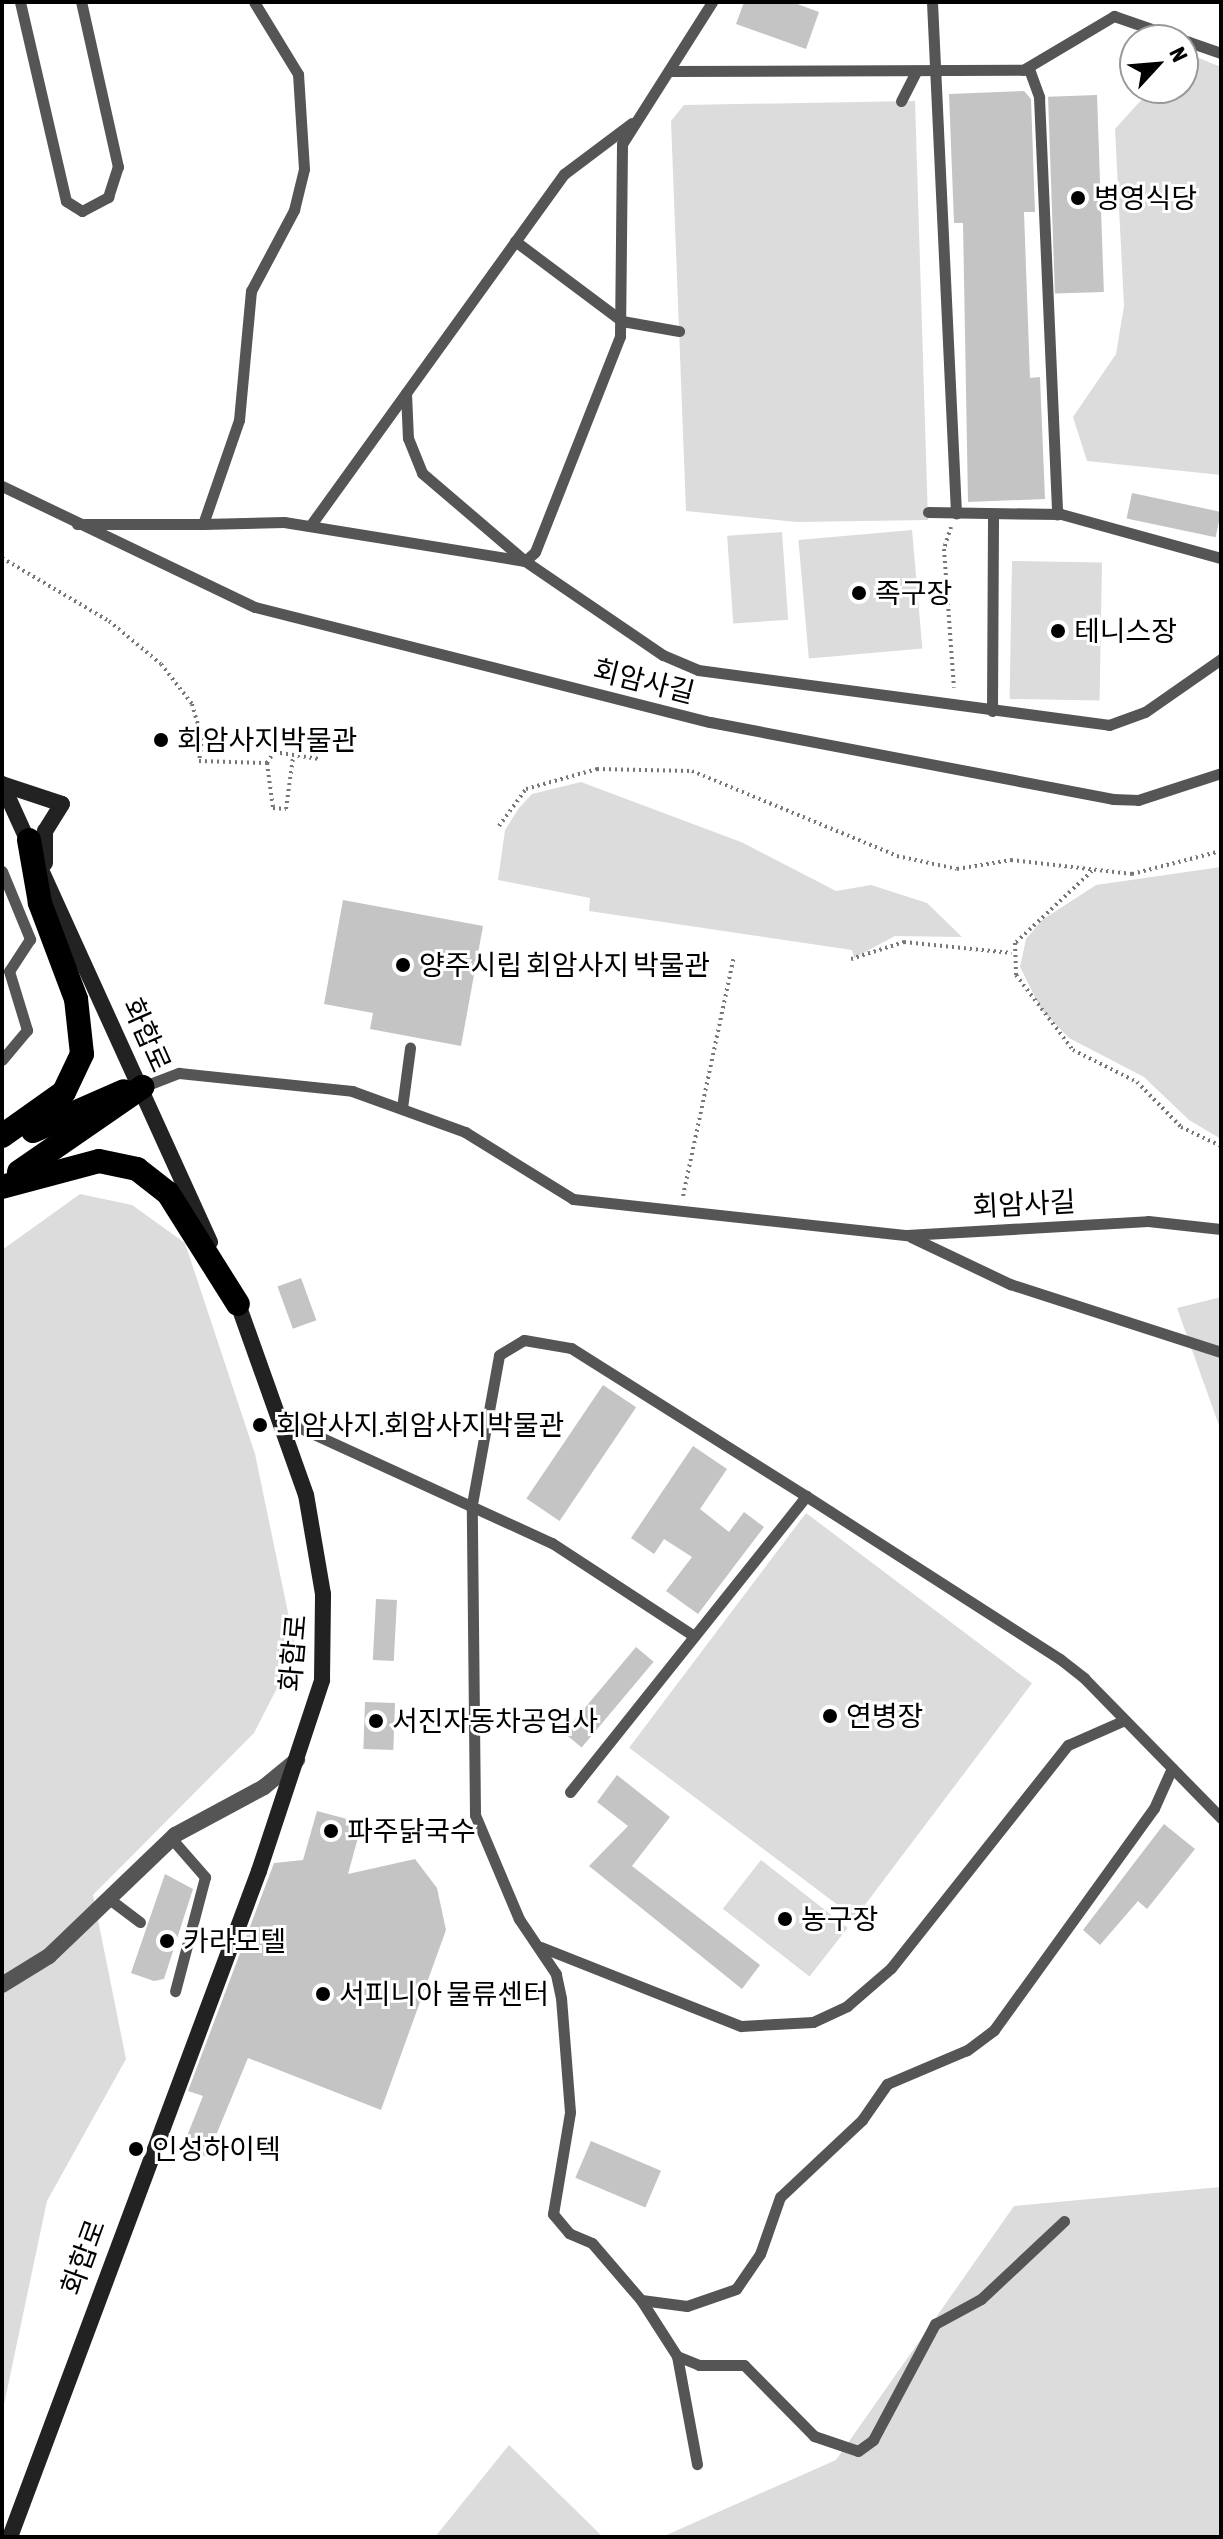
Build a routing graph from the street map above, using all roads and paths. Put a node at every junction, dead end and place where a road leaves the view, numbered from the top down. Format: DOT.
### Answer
graph roads {
  1 [pos="20,2"];
  2 [pos="81,2"];
  3 [pos="254,2"];
  4 [pos="712,2"];
  5 [pos="932,2"];
  6 [pos="1221,53"];
  7 [pos="1029,69"];
  8 [pos="669,71"];
  9 [pos="916,71"];
  10 [pos="939,71"];
  11 [pos="901,101"];
  12 [pos="636,120"];
  13 [pos="515,241"];
  14 [pos="622,321"];
  15 [pos="679,331"];
  16 [pos="406,393"];
  17 [pos="2,486"];
  18 [pos="928,512"];
  19 [pos="956,513"];
  20 [pos="993,514"];
  21 [pos="1057,515"];
  22 [pos="72,524"];
  23 [pos="203,524"];
  24 [pos="310,526"];
  25 [pos="2,558"];
  26 [pos="1221,558"];
  27 [pos="525,561"];
  28 [pos="1221,659"];
  29 [pos="956,707"];
  30 [pos="992,711"];
  31 [pos="293,756"];
  32 [pos="319,759"];
  33 [pos="267,763"];
  34 [pos="1221,773"];
  35 [pos="2,784"];
  36 [pos="499,826"];
  37 [pos="29,840"];
  38 [pos="1221,851"];
  39 [pos="2,871"];
  40 [pos="1092,871"];
  41 [pos="48,880"];
  42 [pos="1011,953"];
  43 [pos="734,956"];
  44 [pos="851,959"];
  45 [pos="410,1048"];
  46 [pos="2,1060"];
  47 [pos="142,1087"];
  48 [pos="402,1108"];
  49 [pos="2,1136"];
  50 [pos="2,1146"];
  51 [pos="1221,1146"];
  52 [pos="2,1185"];
  53 [pos="680,1207"];
  54 [pos="1221,1229"];
  55 [pos="907,1235"];
  56 [pos="238,1304"];
  57 [pos="1221,1352"];
  58 [pos="283,1420"];
  59 [pos="806,1496"];
  60 [pos="472,1504"];
  61 [pos="694,1636"];
  62 [pos="1125,1720"];
  63 [pos="298,1759"];
  64 [pos="1172,1768"];
  65 [pos="264,1787"];
  66 [pos="570,1792"];
  67 [pos="279,1810"];
  68 [pos="1221,1818"];
  69 [pos="171,1838"];
  70 [pos="108,1898"];
  71 [pos="140,1922"];
  72 [pos="541,1947"];
  73 [pos="2,1985"];
  74 [pos="175,1991"];
  75 [pos="1064,2221"];
  76 [pos="641,2300"];
  77 [pos="677,2356"];
  78 [pos="697,2464"];
  79 [pos="10,2537"];
  1 -- 2 [label="lane"];
  3 -- 23 [label="lane"];
  4 -- 8 [label="lane"];
  5 -- 10 [label="lane"];
  6 -- 7 [label="lane"];
  7 -- 10 [label="lane"];
  7 -- 21 [label="lane"];
  8 -- 9 [label="lane"];
  8 -- 12 [label="lane"];
  9 -- 10 [label="lane"];
  9 -- 11 [label="lane"];
  10 -- 19 [label="lane"];
  12 -- 13 [label="lane"];
  12 -- 14 [label="lane"];
  13 -- 14 [label="lane"];
  13 -- 16 [label="lane"];
  14 -- 15 [label="lane"];
  14 -- 27 [label="lane"];
  16 -- 24 [label="lane"];
  16 -- 27 [label="lane"];
  17 -- 22 [label="lane, 회암사길"];
  18 -- 19 [label="lane"];
  19 -- 20 [label="lane"];
  19 -- 29 [label="path"];
  20 -- 21 [label="lane"];
  20 -- 30 [label="lane"];
  21 -- 26 [label="lane"];
  22 -- 23 [label="lane"];
  22 -- 34 [label="lane, 회암사길"];
  23 -- 24 [label="lane"];
  24 -- 27 [label="lane"];
  25 -- 33 [label="path"];
  27 -- 29 [label="lane"];
  28 -- 30 [label="lane"];
  29 -- 30 [label="lane"];
  31 -- 32 [label="path"];
  31 -- 33 [label="path"];
  31 -- 33 [label="path"];
  35 -- 37 [label="main road, 화합로"];
  35 -- 41 [label="main road"];
  36 -- 40 [label="path"];
  37 -- 41 [label="main road, 화합로"];
  37 -- 49 [label="highway"];
  38 -- 40 [label="path"];
  39 -- 46 [label="lane"];
  40 -- 42 [label="path"];
  41 -- 47 [label="main road, 화합로"];
  42 -- 44 [label="path"];
  42 -- 51 [label="path"];
  43 -- 53 [label="path"];
  45 -- 48 [label="lane"];
  47 -- 48 [label="lane, 회암사길"];
  47 -- 50 [label="highway"];
  47 -- 52 [label="highway"];
  47 -- 56 [label="main road, 화합로"];
  48 -- 53 [label="lane, 회암사길"];
  52 -- 56 [label="highway"];
  53 -- 55 [label="lane, 회암사길"];
  54 -- 55 [label="lane, 회암사길"];
  55 -- 57 [label="lane"];
  56 -- 58 [label="main road, 화합로"];
  58 -- 60 [label="lane"];
  58 -- 63 [label="main road, 화합로"];
  59 -- 60 [label="lane"];
  59 -- 61 [label="lane"];
  59 -- 62 [label="lane"];
  60 -- 61 [label="lane"];
  60 -- 72 [label="lane"];
  61 -- 66 [label="lane"];
  62 -- 64 [label="lane"];
  62 -- 72 [label="lane"];
  63 -- 65 [label="street"];
  63 -- 67 [label="main road, 화합로"];
  64 -- 68 [label="lane"];
  64 -- 76 [label="lane"];
  65 -- 67 [label="street"];
  65 -- 69 [label="street"];
  67 -- 79 [label="main road, 화합로"];
  69 -- 70 [label="street"];
  69 -- 74 [label="lane"];
  70 -- 71 [label="lane"];
  70 -- 73 [label="street"];
  72 -- 76 [label="lane"];
  75 -- 77 [label="lane"];
  76 -- 77 [label="lane"];
  77 -- 78 [label="lane"];
}
